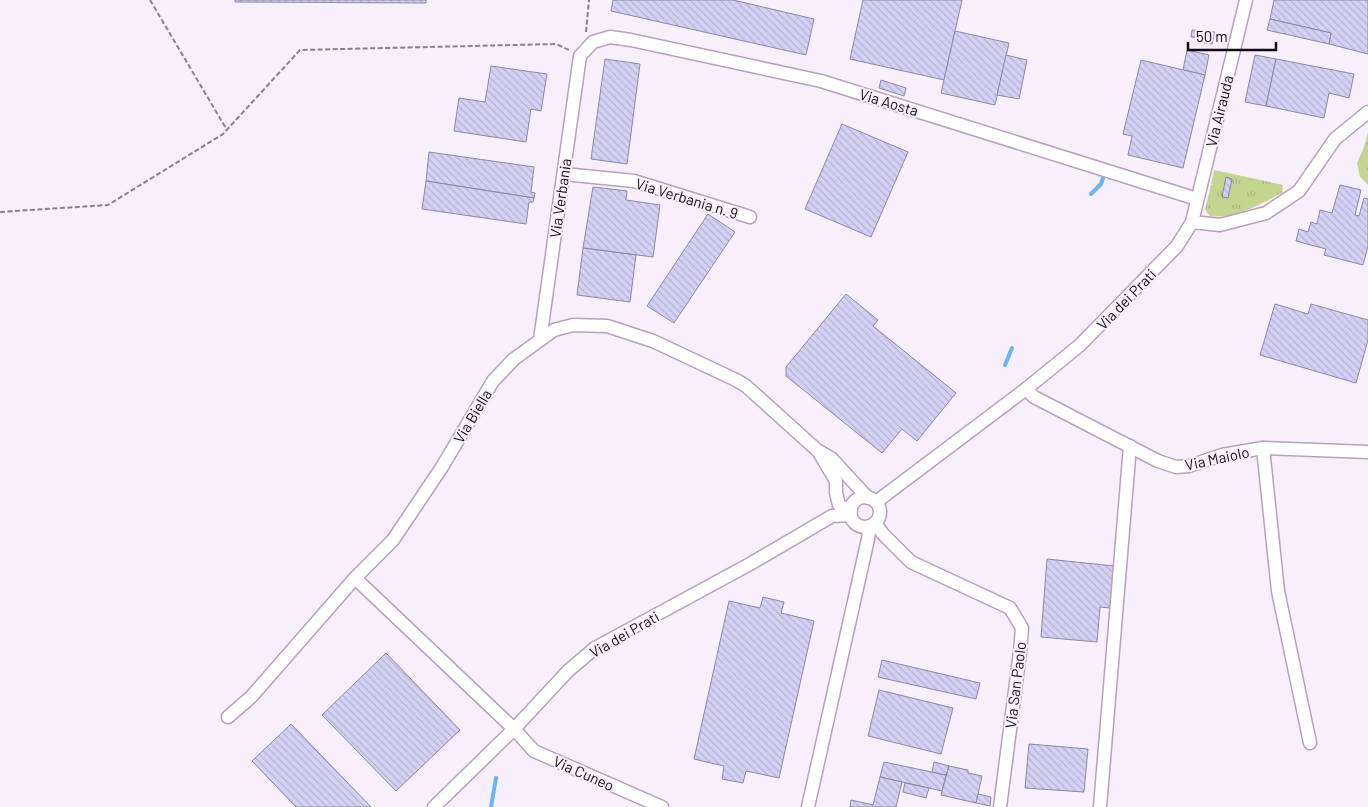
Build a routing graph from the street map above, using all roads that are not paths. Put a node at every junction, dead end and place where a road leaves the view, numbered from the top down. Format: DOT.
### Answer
graph roads {
  1 [pos="1246,0"];
  2 [pos="593,42"];
  3 [pos="1368,112"];
  4 [pos="564,174"];
  5 [pos="1197,199"];
  6 [pos="750,217"];
  7 [pos="1192,222"];
  8 [pos="540,340"];
  9 [pos="1026,390"];
  10 [pos="1130,446"];
  11 [pos="1263,448"];
  12 [pos="817,450"];
  13 [pos="1368,452"];
  14 [pos="872,500"];
  15 [pos="851,512"];
  16 [pos="873,525"];
  17 [pos="355,578"];
  18 [pos="228,717"];
  19 [pos="514,729"];
  20 [pos="1310,744"];
  21 [pos="434,807"];
  22 [pos="662,807"];
  23 [pos="808,807"];
  24 [pos="1000,807"];
  25 [pos="1100,807"];
  1 -- 5 [label="street, Via Airauda"];
  2 -- 4 [label="street, Via Verbania"];
  2 -- 5 [label="street, Via Aosta"];
  3 -- 7 [label="street"];
  4 -- 6 [label="street, Via Verbania n. 9"];
  4 -- 8 [label="street, Via Verbania"];
  5 -- 7 [label="street, Via Airauda"];
  7 -- 9 [label="street, Via dei Prati"];
  8 -- 12 [label="street, Via Biella"];
  8 -- 17 [label="street, Via Biella"];
  9 -- 10 [label="street, Via Maiolo"];
  9 -- 14 [label="street, Via dei Prati"];
  10 -- 11 [label="street, Via Maiolo"];
  10 -- 25 [label="street"];
  11 -- 13 [label="street, Via Maiolo"];
  11 -- 20 [label="street"];
  12 -- 14 [label="street, Via Biella"];
  12 -- 15 [label="street, Via Biella"];
  14 -- 15 [label="street"];
  14 -- 16 [label="street"];
  15 -- 16 [label="street"];
  15 -- 19 [label="street, Via dei Prati"];
  16 -- 23 [label="street"];
  16 -- 24 [label="street, Via San Paolo"];
  17 -- 18 [label="street, Via Biella"];
  17 -- 19 [label="street"];
  19 -- 21 [label="street, Via dei Prati"];
  19 -- 22 [label="street, Via Cuneo"];
}
